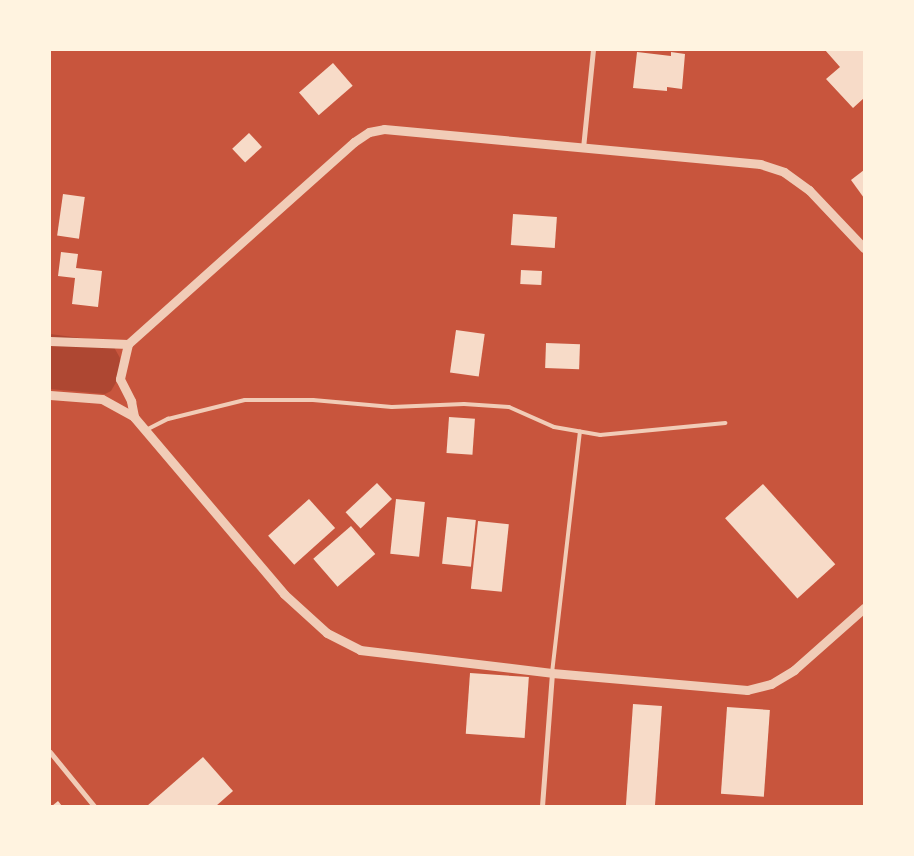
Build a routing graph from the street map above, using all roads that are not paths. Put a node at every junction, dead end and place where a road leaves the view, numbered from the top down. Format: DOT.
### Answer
graph roads {
  1 [pos="593,50"];
  2 [pos="583,148"];
  3 [pos="864,248"];
  4 [pos="50,342"];
  5 [pos="128,344"];
  6 [pos="50,395"];
  7 [pos="134,417"];
  8 [pos="725,423"];
  9 [pos="146,430"];
  10 [pos="580,432"];
  11 [pos="864,608"];
  12 [pos="552,673"];
  13 [pos="50,752"];
  14 [pos="94,806"];
  15 [pos="542,806"];
  1 -- 2 [label="street"];
  2 -- 3 [label="street"];
  2 -- 5 [label="street"];
  4 -- 5 [label="street"];
  5 -- 7 [label="street"];
  6 -- 7 [label="street"];
  7 -- 9 [label="street"];
  8 -- 10 [label="lane"];
  9 -- 10 [label="lane"];
  9 -- 12 [label="street"];
  10 -- 12 [label="lane"];
  11 -- 12 [label="street"];
  12 -- 15 [label="street"];
  13 -- 14 [label="street"];
}
